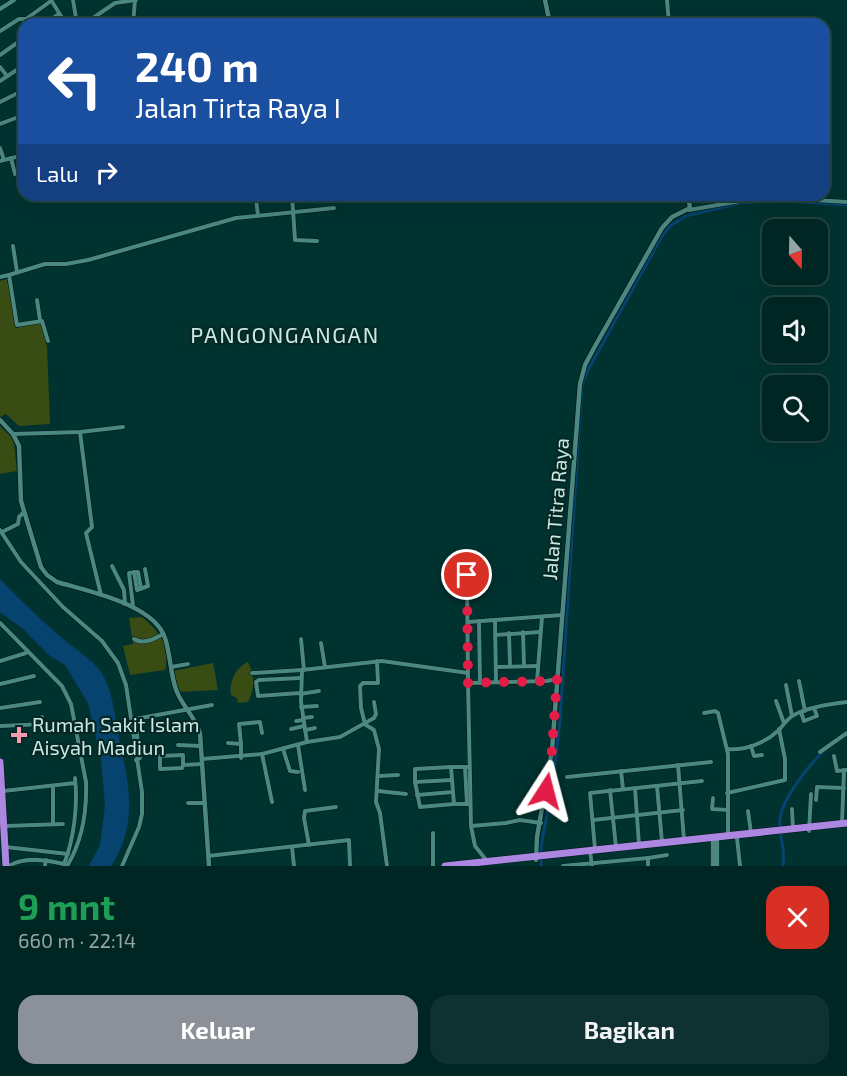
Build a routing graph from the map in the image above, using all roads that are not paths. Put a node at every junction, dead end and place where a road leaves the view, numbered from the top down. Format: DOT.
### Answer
graph roads {
  1 [pos="14,0"];
  2 [pos="51,0"];
  3 [pos="73,0"];
  4 [pos="136,0"];
  5 [pos="545,0"];
  6 [pos="667,0"];
  7 [pos="0,9"];
  8 [pos="59,14"];
  9 [pos="27,18"];
  10 [pos="53,18"];
  11 [pos="62,18"];
  12 [pos="76,18"];
  13 [pos="93,18"];
  14 [pos="134,18"];
  15 [pos="549,18"];
  16 [pos="668,18"];
  17 [pos="18,20"];
  18 [pos="0,31"];
  19 [pos="18,42"];
  20 [pos="0,55"];
  21 [pos="0,67"];
  22 [pos="18,69"];
  23 [pos="7,76"];
  24 [pos="0,81"];
  25 [pos="18,93"];
  26 [pos="0,102"];
  27 [pos="18,117"];
  28 [pos="0,124"];
  29 [pos="0,148"];
  30 [pos="18,156"];
  31 [pos="11,158"];
  32 [pos="2,161"];
  33 [pos="15,174"];
  34 [pos="256,201"];
  35 [pos="293,201"];
  36 [pos="688,201"];
  37 [pos="737,201"];
  38 [pos="830,201"];
  39 [pos="847,202"];
  40 [pos="334,208"];
  41 [pos="689,210"];
  42 [pos="295,213"];
  43 [pos="258,215"];
  44 [pos="317,241"];
  45 [pos="14,246"];
  46 [pos="17,272"];
  47 [pos="9,275"];
  48 [pos="0,277"];
  49 [pos="37,300"];
  50 [pos="40,320"];
  51 [pos="48,340"];
  52 [pos="0,420"];
  53 [pos="123,428"];
  54 [pos="80,432"];
  55 [pos="13,434"];
  56 [pos="23,513"];
  57 [pos="1,531"];
  58 [pos="112,566"];
  59 [pos="145,569"];
  60 [pos="467,575"];
  61 [pos="135,581"];
  62 [pos="139,589"];
  63 [pos="131,591"];
  64 [pos="101,596"];
  65 [pos="125,603"];
  66 [pos="133,606"];
  67 [pos="562,615"];
  68 [pos="542,617"];
  69 [pos="495,620"];
  70 [pos="479,621"];
  71 [pos="468,622"];
  72 [pos="0,623"];
  73 [pos="523,632"];
  74 [pos="540,632"];
  75 [pos="509,633"];
  76 [pos="164,634"];
  77 [pos="495,635"];
  78 [pos="134,639"];
  79 [pos="301,639"];
  80 [pos="321,643"];
  81 [pos="26,653"];
  82 [pos="0,661"];
  83 [pos="377,661"];
  84 [pos="188,664"];
  85 [pos="510,666"];
  86 [pos="524,666"];
  87 [pos="538,666"];
  88 [pos="171,667"];
  89 [pos="325,667"];
  90 [pos="496,667"];
  91 [pos="303,670"];
  92 [pos="252,673"];
  93 [pos="468,673"];
  94 [pos="34,676"];
  95 [pos="301,678"];
  96 [pos="557,679"];
  97 [pos="537,681"];
  98 [pos="799,681"];
  99 [pos="496,682"];
  100 [pos="468,683"];
  101 [pos="480,683"];
  102 [pos="0,684"];
  103 [pos="786,686"];
  104 [pos="319,691"];
  105 [pos="300,694"];
  106 [pos="776,701"];
  107 [pos="40,702"];
  108 [pos="374,702"];
  109 [pos="847,702"];
  110 [pos="212,705"];
  111 [pos="317,706"];
  112 [pos="301,707"];
  113 [pos="0,708"];
  114 [pos="814,708"];
  115 [pos="187,709"];
  116 [pos="803,712"];
  117 [pos="704,713"];
  118 [pos="792,716"];
  119 [pos="42,717"];
  120 [pos="312,717"];
  121 [pos="303,719"];
  122 [pos="296,721"];
  123 [pos="784,723"];
  124 [pos="365,724"];
  125 [pos="0,726"];
  126 [pos="304,728"];
  127 [pos="315,728"];
  128 [pos="291,729"];
  129 [pos="779,729"];
  130 [pos="262,733"];
  131 [pos="847,733"];
  132 [pos="307,742"];
  133 [pos="228,743"];
  134 [pos="241,744"];
  135 [pos="178,745"];
  136 [pos="298,745"];
  137 [pos="201,746"];
  138 [pos="751,746"];
  139 [pos="283,749"];
  140 [pos="727,749"];
  141 [pos="820,752"];
  142 [pos="262,754"];
  143 [pos="762,755"];
  144 [pos="834,756"];
  145 [pos="241,758"];
  146 [pos="136,760"];
  147 [pos="0,762"];
  148 [pos="202,762"];
  149 [pos="711,762"];
  150 [pos="183,765"];
  151 [pos="678,765"];
  152 [pos="451,767"];
  153 [pos="467,767"];
  154 [pos="846,770"];
  155 [pos="297,771"];
  156 [pos="621,771"];
  157 [pos="398,775"];
  158 [pos="379,776"];
  159 [pos="567,777"];
  160 [pos="452,780"];
  161 [pos="702,781"];
  162 [pos="415,782"];
  163 [pos="679,784"];
  164 [pos="53,786"];
  165 [pos="657,786"];
  166 [pos="2,788"];
  167 [pos="635,788"];
  168 [pos="844,788"];
  169 [pos="623,789"];
  170 [pos="305,790"];
  171 [pos="610,790"];
  172 [pos="378,791"];
  173 [pos="453,792"];
  174 [pos="728,793"];
  175 [pos="406,794"];
  176 [pos="810,794"];
  177 [pos="417,795"];
  178 [pos="713,798"];
  179 [pos="816,800"];
  180 [pos="272,802"];
  181 [pos="188,803"];
  182 [pos="204,803"];
  183 [pos="454,804"];
  184 [pos="468,804"];
  185 [pos="336,807"];
  186 [pos="792,809"];
  187 [pos="683,810"];
  188 [pos="728,810"];
  189 [pos="2,811"];
  190 [pos="748,811"];
  191 [pos="660,812"];
  192 [pos="637,815"];
  193 [pos="614,818"];
  194 [pos="593,820"];
  195 [pos="541,823"];
  196 [pos="53,824"];
  197 [pos="63,824"];
  198 [pos="845,825"];
  199 [pos="5,826"];
  200 [pos="471,826"];
  201 [pos="809,829"];
  202 [pos="793,830"];
  203 [pos="433,833"];
  204 [pos="780,833"];
  205 [pos="751,834"];
  206 [pos="728,836"];
  207 [pos="737,838"];
  208 [pos="715,840"];
  209 [pos="684,841"];
  210 [pos="662,843"];
  211 [pos="309,845"];
  212 [pos="639,846"];
  213 [pos="5,847"];
  214 [pos="292,847"];
  215 [pos="616,848"];
  216 [pos="592,851"];
  217 [pos="68,854"];
  218 [pos="667,855"];
  219 [pos="208,856"];
  220 [pos="648,858"];
  221 [pos="540,859"];
  222 [pos="46,860"];
  223 [pos="487,861"];
  224 [pos="5,862"];
  225 [pos="592,864"];
  226 [pos="63,865"];
  227 [pos="45,866"];
  228 [pos="122,866"];
  229 [pos="209,866"];
  230 [pos="294,866"];
  231 [pos="350,866"];
  232 [pos="387,866"];
  233 [pos="433,866"];
  234 [pos="445,866"];
  235 [pos="472,866"];
  236 [pos="563,866"];
  237 [pos="648,866"];
  238 [pos="715,866"];
  239 [pos="740,866"];
  1 -- 7 [label="street"];
  2 -- 8 [label="street"];
  2 -- 9 [label="street"];
  3 -- 12 [label="street"];
  4 -- 13 [label="street"];
  4 -- 14 [label="street"];
  5 -- 15 [label="street"];
  6 -- 16 [label="street"];
  8 -- 10 [label="street"];
  8 -- 11 [label="street"];
  17 -- 18 [label="street"];
  19 -- 20 [label="street"];
  21 -- 23 [label="street"];
  22 -- 23 [label="street"];
  23 -- 24 [label="street"];
  25 -- 26 [label="street"];
  27 -- 28 [label="street"];
  29 -- 32 [label="street"];
  30 -- 31 [label="street"];
  31 -- 32 [label="street"];
  31 -- 33 [label="street"];
  34 -- 43 [label="street"];
  35 -- 42 [label="street"];
  36 -- 41 [label="street"];
  37 -- 41 [label="street"];
  38 -- 39 [label="street"];
  40 -- 42 [label="street"];
  41 -- 67 [label="street, Jalan Titra Raya"];
  42 -- 43 [label="street"];
  42 -- 44 [label="street"];
  43 -- 46 [label="street"];
  45 -- 46 [label="street"];
  46 -- 47 [label="street"];
  47 -- 48 [label="street"];
  47 -- 50 [label="street"];
  49 -- 50 [label="street"];
  50 -- 51 [label="street"];
  52 -- 55 [label="street"];
  53 -- 54 [label="street"];
  54 -- 55 [label="street"];
  54 -- 64 [label="street"];
  55 -- 56 [label="street"];
  56 -- 57 [label="street"];
  56 -- 64 [label="street"];
  57 -- 146 [label="street"];
  58 -- 65 [label="street"];
  59 -- 62 [label="street"];
  60 -- 71 [label="street"];
  61 -- 61 [label="street"];
  61 -- 62 [label="street"];
  61 -- 63 [label="street"];
  62 -- 63 [label="street"];
  63 -- 66 [label="street"];
  64 -- 65 [label="street"];
  65 -- 66 [label="street"];
  66 -- 76 [label="street"];
  67 -- 68 [label="street"];
  67 -- 96 [label="street, Jalan Titra Raya"];
  68 -- 69 [label="street"];
  68 -- 74 [label="street"];
  69 -- 70 [label="street"];
  69 -- 77 [label="street"];
  70 -- 71 [label="street"];
  70 -- 101 [label="street"];
  71 -- 93 [label="street"];
  72 -- 226 [label="street"];
  73 -- 74 [label="street"];
  73 -- 75 [label="street"];
  73 -- 86 [label="street"];
  74 -- 87 [label="street"];
  75 -- 77 [label="street"];
  75 -- 85 [label="street"];
  76 -- 78 [label="street"];
  76 -- 88 [label="street"];
  77 -- 90 [label="street"];
  79 -- 91 [label="street"];
  80 -- 89 [label="street"];
  81 -- 82 [label="street"];
  83 -- 89 [label="street"];
  83 -- 93 [label="street"];
  83 -- 124 [label="street"];
  84 -- 88 [label="street"];
  85 -- 86 [label="street"];
  85 -- 90 [label="street"];
  86 -- 87 [label="street"];
  87 -- 97 [label="street"];
  88 -- 115 [label="street"];
  89 -- 91 [label="street"];
  90 -- 99 [label="street"];
  91 -- 92 [label="street"];
  91 -- 95 [label="street"];
  93 -- 100 [label="street"];
  94 -- 102 [label="street"];
  95 -- 105 [label="street"];
  95 -- 105 [label="street"];
  96 -- 97 [label="street"];
  96 -- 195 [label="street, Jalan Titra Raya"];
  97 -- 99 [label="street"];
  98 -- 116 [label="street"];
  99 -- 101 [label="street"];
  100 -- 101 [label="street"];
  100 -- 153 [label="street"];
  103 -- 118 [label="street"];
  104 -- 105 [label="street"];
  105 -- 112 [label="street"];
  106 -- 123 [label="street"];
  107 -- 113 [label="street"];
  108 -- 124 [label="street"];
  109 -- 114 [label="street"];
  110 -- 115 [label="street"];
  111 -- 112 [label="street"];
  112 -- 121 [label="street"];
  114 -- 116 [label="street"];
  114 -- 116 [label="street"];
  115 -- 137 [label="street"];
  115 -- 146 [label="street"];
  116 -- 118 [label="street"];
  117 -- 140 [label="street"];
  118 -- 123 [label="street"];
  119 -- 125 [label="street"];
  120 -- 121 [label="street"];
  121 -- 122 [label="street"];
  121 -- 126 [label="street"];
  123 -- 129 [label="street"];
  124 -- 132 [label="street"];
  124 -- 158 [label="street"];
  126 -- 127 [label="street"];
  126 -- 128 [label="street"];
  126 -- 132 [label="street"];
  129 -- 138 [label="street"];
  129 -- 174 [label="street"];
  130 -- 134 [label="street"];
  131 -- 141 [label="street"];
  132 -- 136 [label="street"];
  133 -- 134 [label="street"];
  134 -- 145 [label="street"];
  135 -- 137 [label="street"];
  136 -- 139 [label="street"];
  136 -- 170 [label="street"];
  137 -- 148 [label="street"];
  138 -- 140 [label="street"];
  138 -- 143 [label="street"];
  139 -- 142 [label="street"];
  139 -- 155 [label="street"];
  140 -- 174 [label="street"];
  142 -- 145 [label="street"];
  142 -- 180 [label="street"];
  144 -- 154 [label="street"];
  145 -- 148 [label="street"];
  146 -- 228 [label="street"];
  147 -- 166 [label="highway"];
  148 -- 150 [label="street"];
  148 -- 182 [label="street"];
  149 -- 151 [label="street"];
  150 -- 150 [label="street"];
  151 -- 156 [label="street"];
  151 -- 163 [label="street"];
  152 -- 153 [label="street"];
  152 -- 160 [label="street"];
  152 -- 162 [label="street"];
  153 -- 184 [label="street"];
  154 -- 168 [label="street"];
  156 -- 159 [label="street"];
  156 -- 169 [label="street"];
  157 -- 158 [label="street"];
  158 -- 172 [label="street"];
  160 -- 162 [label="street"];
  160 -- 173 [label="street"];
  161 -- 163 [label="street"];
  162 -- 177 [label="street"];
  163 -- 165 [label="street"];
  163 -- 187 [label="street"];
  164 -- 166 [label="street"];
  164 -- 196 [label="street"];
  164 -- 217 [label="street"];
  165 -- 167 [label="street"];
  165 -- 191 [label="street"];
  166 -- 189 [label="highway"];
  167 -- 169 [label="street"];
  167 -- 192 [label="street"];
  168 -- 179 [label="street"];
  168 -- 198 [label="street"];
  169 -- 171 [label="street"];
  171 -- 193 [label="street"];
  171 -- 194 [label="street"];
  172 -- 175 [label="street"];
  172 -- 232 [label="street"];
  173 -- 177 [label="street"];
  173 -- 183 [label="street"];
  174 -- 188 [label="street"];
  176 -- 201 [label="street"];
  177 -- 183 [label="street"];
  178 -- 188 [label="street"];
  181 -- 182 [label="street"];
  182 -- 219 [label="street"];
  183 -- 184 [label="street"];
  184 -- 200 [label="street"];
  185 -- 211 [label="street"];
  186 -- 202 [label="street"];
  187 -- 191 [label="street"];
  187 -- 209 [label="street"];
  188 -- 206 [label="street"];
  189 -- 199 [label="highway"];
  190 -- 205 [label="street"];
  191 -- 192 [label="street"];
  191 -- 210 [label="street"];
  192 -- 193 [label="street"];
  192 -- 212 [label="street"];
  193 -- 194 [label="street"];
  193 -- 215 [label="street"];
  194 -- 216 [label="street"];
  195 -- 200 [label="street"];
  195 -- 221 [label="street, Jalan Titra Raya"];
  196 -- 197 [label="street"];
  196 -- 199 [label="street"];
  198 -- 201 [label="highway"];
  199 -- 213 [label="highway"];
  200 -- 223 [label="street"];
  201 -- 202 [label="highway"];
  201 -- 204 [label="highway"];
  202 -- 204 [label="highway"];
  203 -- 233 [label="street"];
  204 -- 205 [label="highway"];
  204 -- 207 [label="highway"];
  205 -- 206 [label="highway"];
  206 -- 208 [label="highway"];
  207 -- 208 [label="highway"];
  207 -- 239 [label="street"];
  208 -- 209 [label="highway"];
  208 -- 216 [label="highway"];
  208 -- 238 [label="street"];
  209 -- 210 [label="highway"];
  210 -- 212 [label="highway"];
  211 -- 214 [label="street"];
  211 -- 231 [label="street"];
  212 -- 215 [label="highway"];
  213 -- 217 [label="street"];
  213 -- 224 [label="highway"];
  214 -- 219 [label="street"];
  214 -- 230 [label="street"];
  215 -- 216 [label="highway"];
  216 -- 221 [label="highway"];
  216 -- 225 [label="street"];
  217 -- 226 [label="street"];
  218 -- 220 [label="street"];
  219 -- 229 [label="street"];
  220 -- 225 [label="street"];
  220 -- 237 [label="street"];
  221 -- 223 [label="highway"];
  221 -- 235 [label="highway"];
  222 -- 224 [label="street"];
  222 -- 226 [label="street"];
  222 -- 227 [label="street"];
  223 -- 234 [label="highway"];
  225 -- 236 [label="street"];
}
